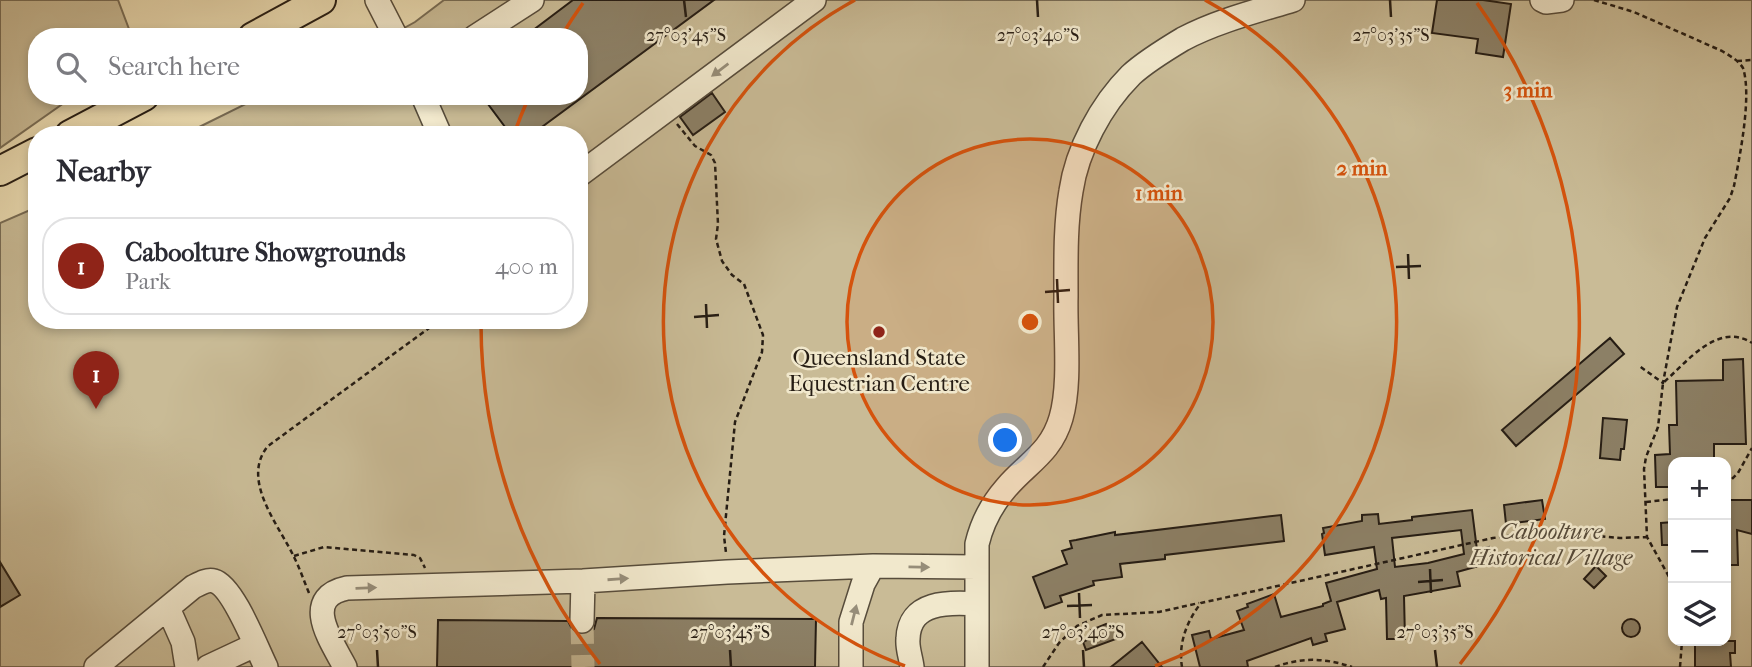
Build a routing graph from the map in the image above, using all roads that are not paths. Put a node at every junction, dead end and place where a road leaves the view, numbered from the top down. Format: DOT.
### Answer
graph roads {
  1 [pos="321,0"];
  2 [pos="377,0"];
  3 [pos="532,0"];
  4 [pos="814,0"];
  5 [pos="1293,0"];
  6 [pos="1542,0"];
  7 [pos="1562,0"];
  8 [pos="270,28"];
  9 [pos="391,28"];
  10 [pos="489,28"];
  11 [pos="127,105"];
  12 [pos="427,105"];
  13 [pos="87,126"];
  14 [pos="436,126"];
  15 [pos="28,157"];
  16 [pos="588,168"];
  17 [pos="0,171"];
  18 [pos="873,566"];
  19 [pos="977,567"];
  20 [pos="583,581"];
  21 [pos="977,604"];
  22 [pos="168,608"];
  23 [pos="582,621"];
  24 [pos="255,645"];
  25 [pos="96,667"];
  26 [pos="187,667"];
  27 [pos="208,667"];
  28 [pos="266,667"];
  29 [pos="345,667"];
  30 [pos="851,667"];
  31 [pos="912,667"];
  32 [pos="977,667"];
  1 -- 8 [label="main road"];
  2 -- 9 [label="street"];
  3 -- 10 [label="street"];
  4 -- 16 [label="street, one-way"];
  5 -- 19 [label="street"];
  6 -- 7 [label="street"];
  11 -- 13 [label="main road"];
  12 -- 14 [label="street"];
  15 -- 17 [label="main road"];
  18 -- 19 [label="street, one-way"];
  20 -- 18 [label="street, one-way"];
  30 -- 18 [label="street, one-way"];
  19 -- 21 [label="street"];
  20 -- 23 [label="street"];
  29 -- 20 [label="street, one-way"];
  21 -- 31 [label="street"];
  21 -- 32 [label="street"];
  22 -- 24 [label="street"];
  22 -- 25 [label="street"];
  22 -- 26 [label="street"];
  24 -- 27 [label="street"];
  24 -- 28 [label="street"];
}
